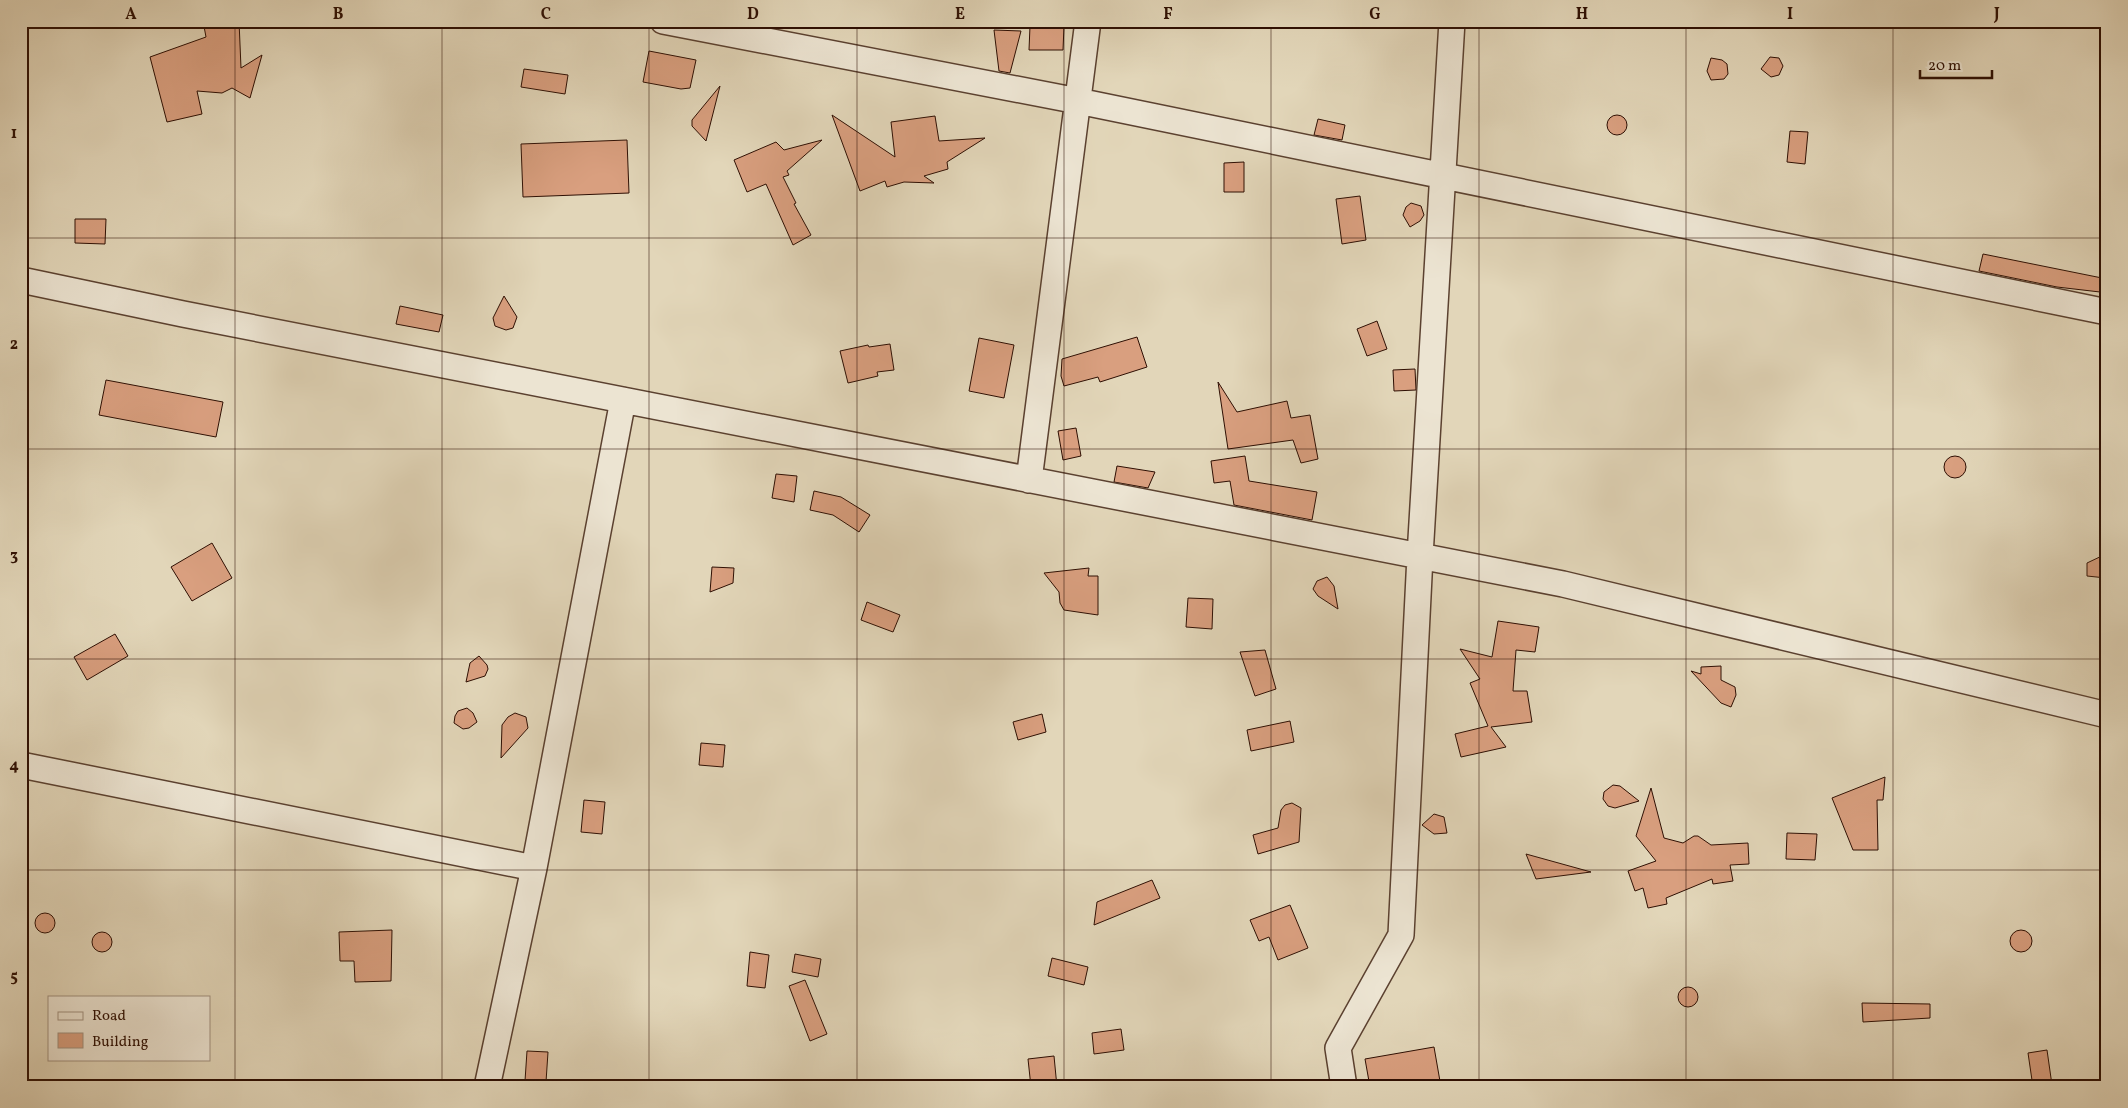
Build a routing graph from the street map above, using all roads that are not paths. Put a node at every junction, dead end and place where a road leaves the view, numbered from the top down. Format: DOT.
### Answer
graph roads {
  1 [pos="662,21"];
  2 [pos="1088,21"];
  3 [pos="1452,21"];
  4 [pos="1078,101"];
  5 [pos="1444,176"];
  6 [pos="21,280"];
  7 [pos="2107,312"];
  8 [pos="623,400"];
  9 [pos="1029,480"];
  10 [pos="1420,556"];
  11 [pos="2107,715"];
  12 [pos="21,765"];
  13 [pos="534,868"];
  14 [pos="487,1087"];
  15 [pos="1344,1087"];
  1 -- 4 [label="street"];
  2 -- 4 [label="street"];
  3 -- 5 [label="street"];
  4 -- 5 [label="street"];
  4 -- 9 [label="street"];
  5 -- 7 [label="street"];
  5 -- 10 [label="street"];
  6 -- 8 [label="street"];
  8 -- 9 [label="street"];
  8 -- 13 [label="street"];
  9 -- 10 [label="street"];
  10 -- 11 [label="street"];
  10 -- 15 [label="street"];
  12 -- 13 [label="street"];
  13 -- 14 [label="street"];
}
